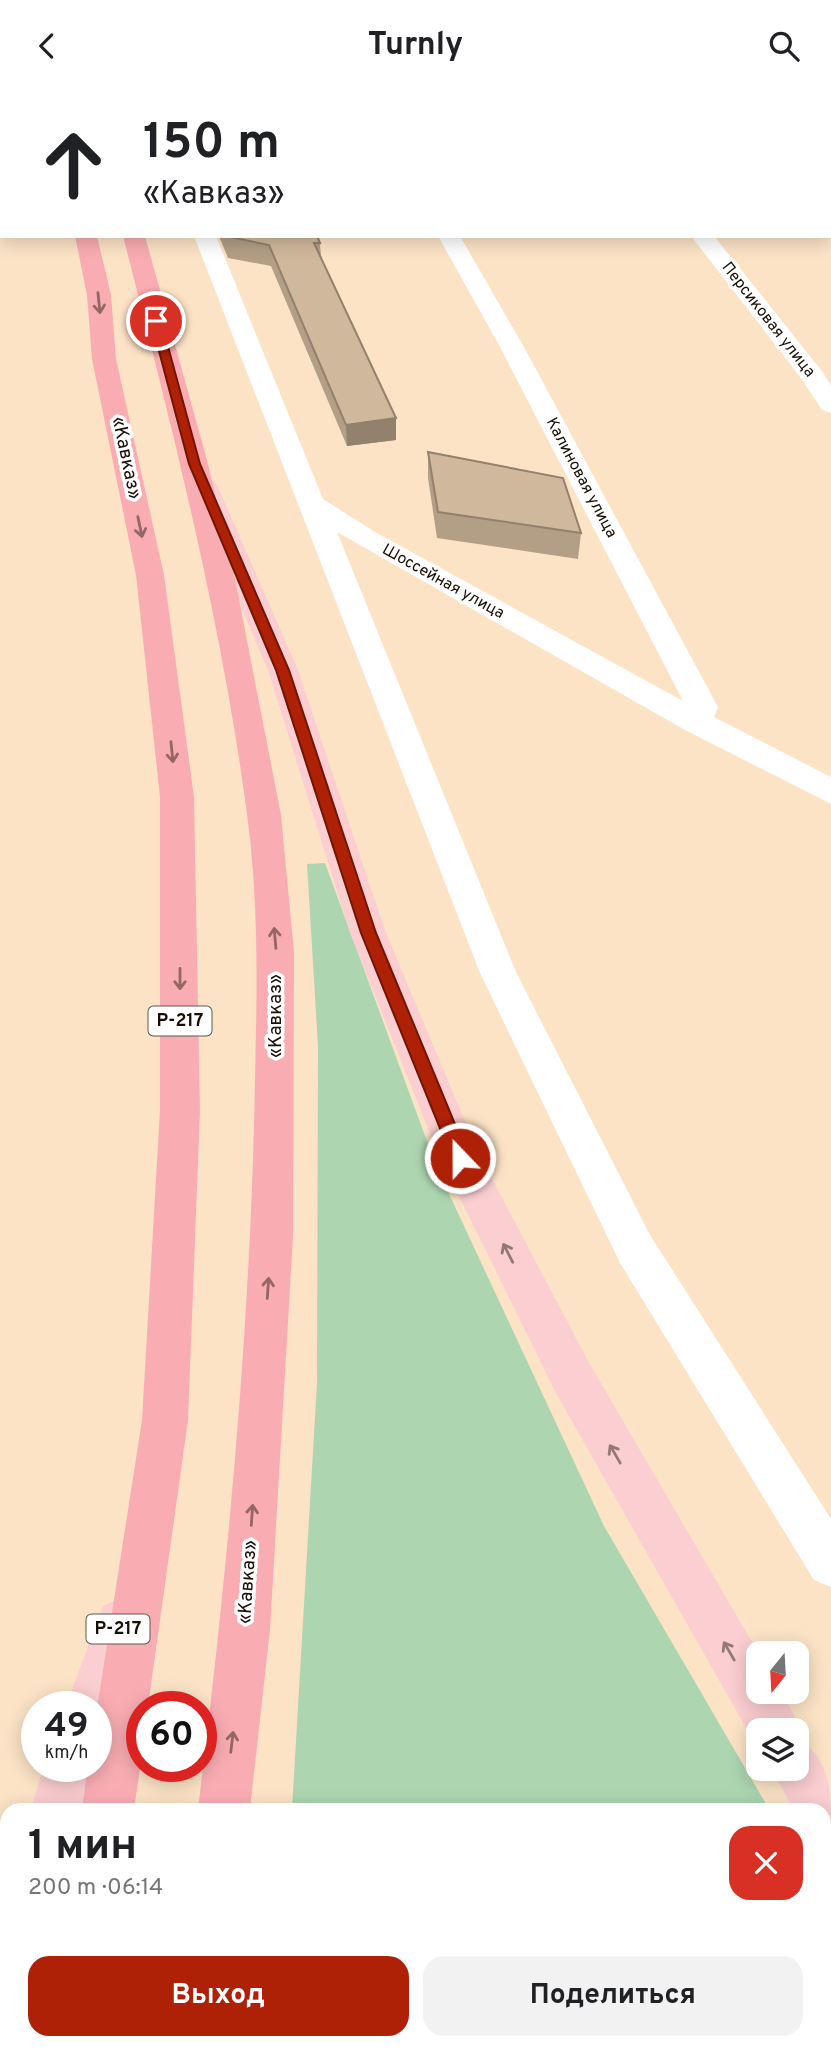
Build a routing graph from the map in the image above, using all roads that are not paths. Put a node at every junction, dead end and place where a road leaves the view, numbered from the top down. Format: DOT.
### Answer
graph roads {
  1 [pos="86,238"];
  2 [pos="135,238"];
  3 [pos="206,238"];
  4 [pos="450,238"];
  5 [pos="704,238"];
  6 [pos="831,405"];
  7 [pos="195,464"];
  8 [pos="314,505"];
  9 [pos="696,722"];
  10 [pos="831,792"];
  11 [pos="145,1551"];
  12 [pos="831,1563"];
  13 [pos="96,1691"];
  14 [pos="769,1718"];
  15 [pos="805,1781"];
  16 [pos="65,1782"];
  17 [pos="59,1803"];
  18 [pos="109,1803"];
  19 [pos="225,1803"];
  20 [pos="818,1803"];
  1 -- 11 [label="highway, «Кавказ» / Р-217, one-way"];
  2 -- 7 [label="highway, «Кавказ»"];
  3 -- 8 [label="street"];
  4 -- 9 [label="street, Калиновая улица"];
  5 -- 6 [label="street, Персиковая улица"];
  14 -- 7 [label="main road, one-way"];
  19 -- 7 [label="highway, «Кавказ», one-way"];
  8 -- 9 [label="street, Шоссейная улица"];
  8 -- 12 [label="street"];
  9 -- 10 [label="street, Шоссейная улица"];
  11 -- 13 [label="main road, Р-217"];
  11 -- 18 [label="highway, «Кавказ» / Р-217"];
  15 -- 20 [label="main road"];
  16 -- 17 [label="main road"];
}
